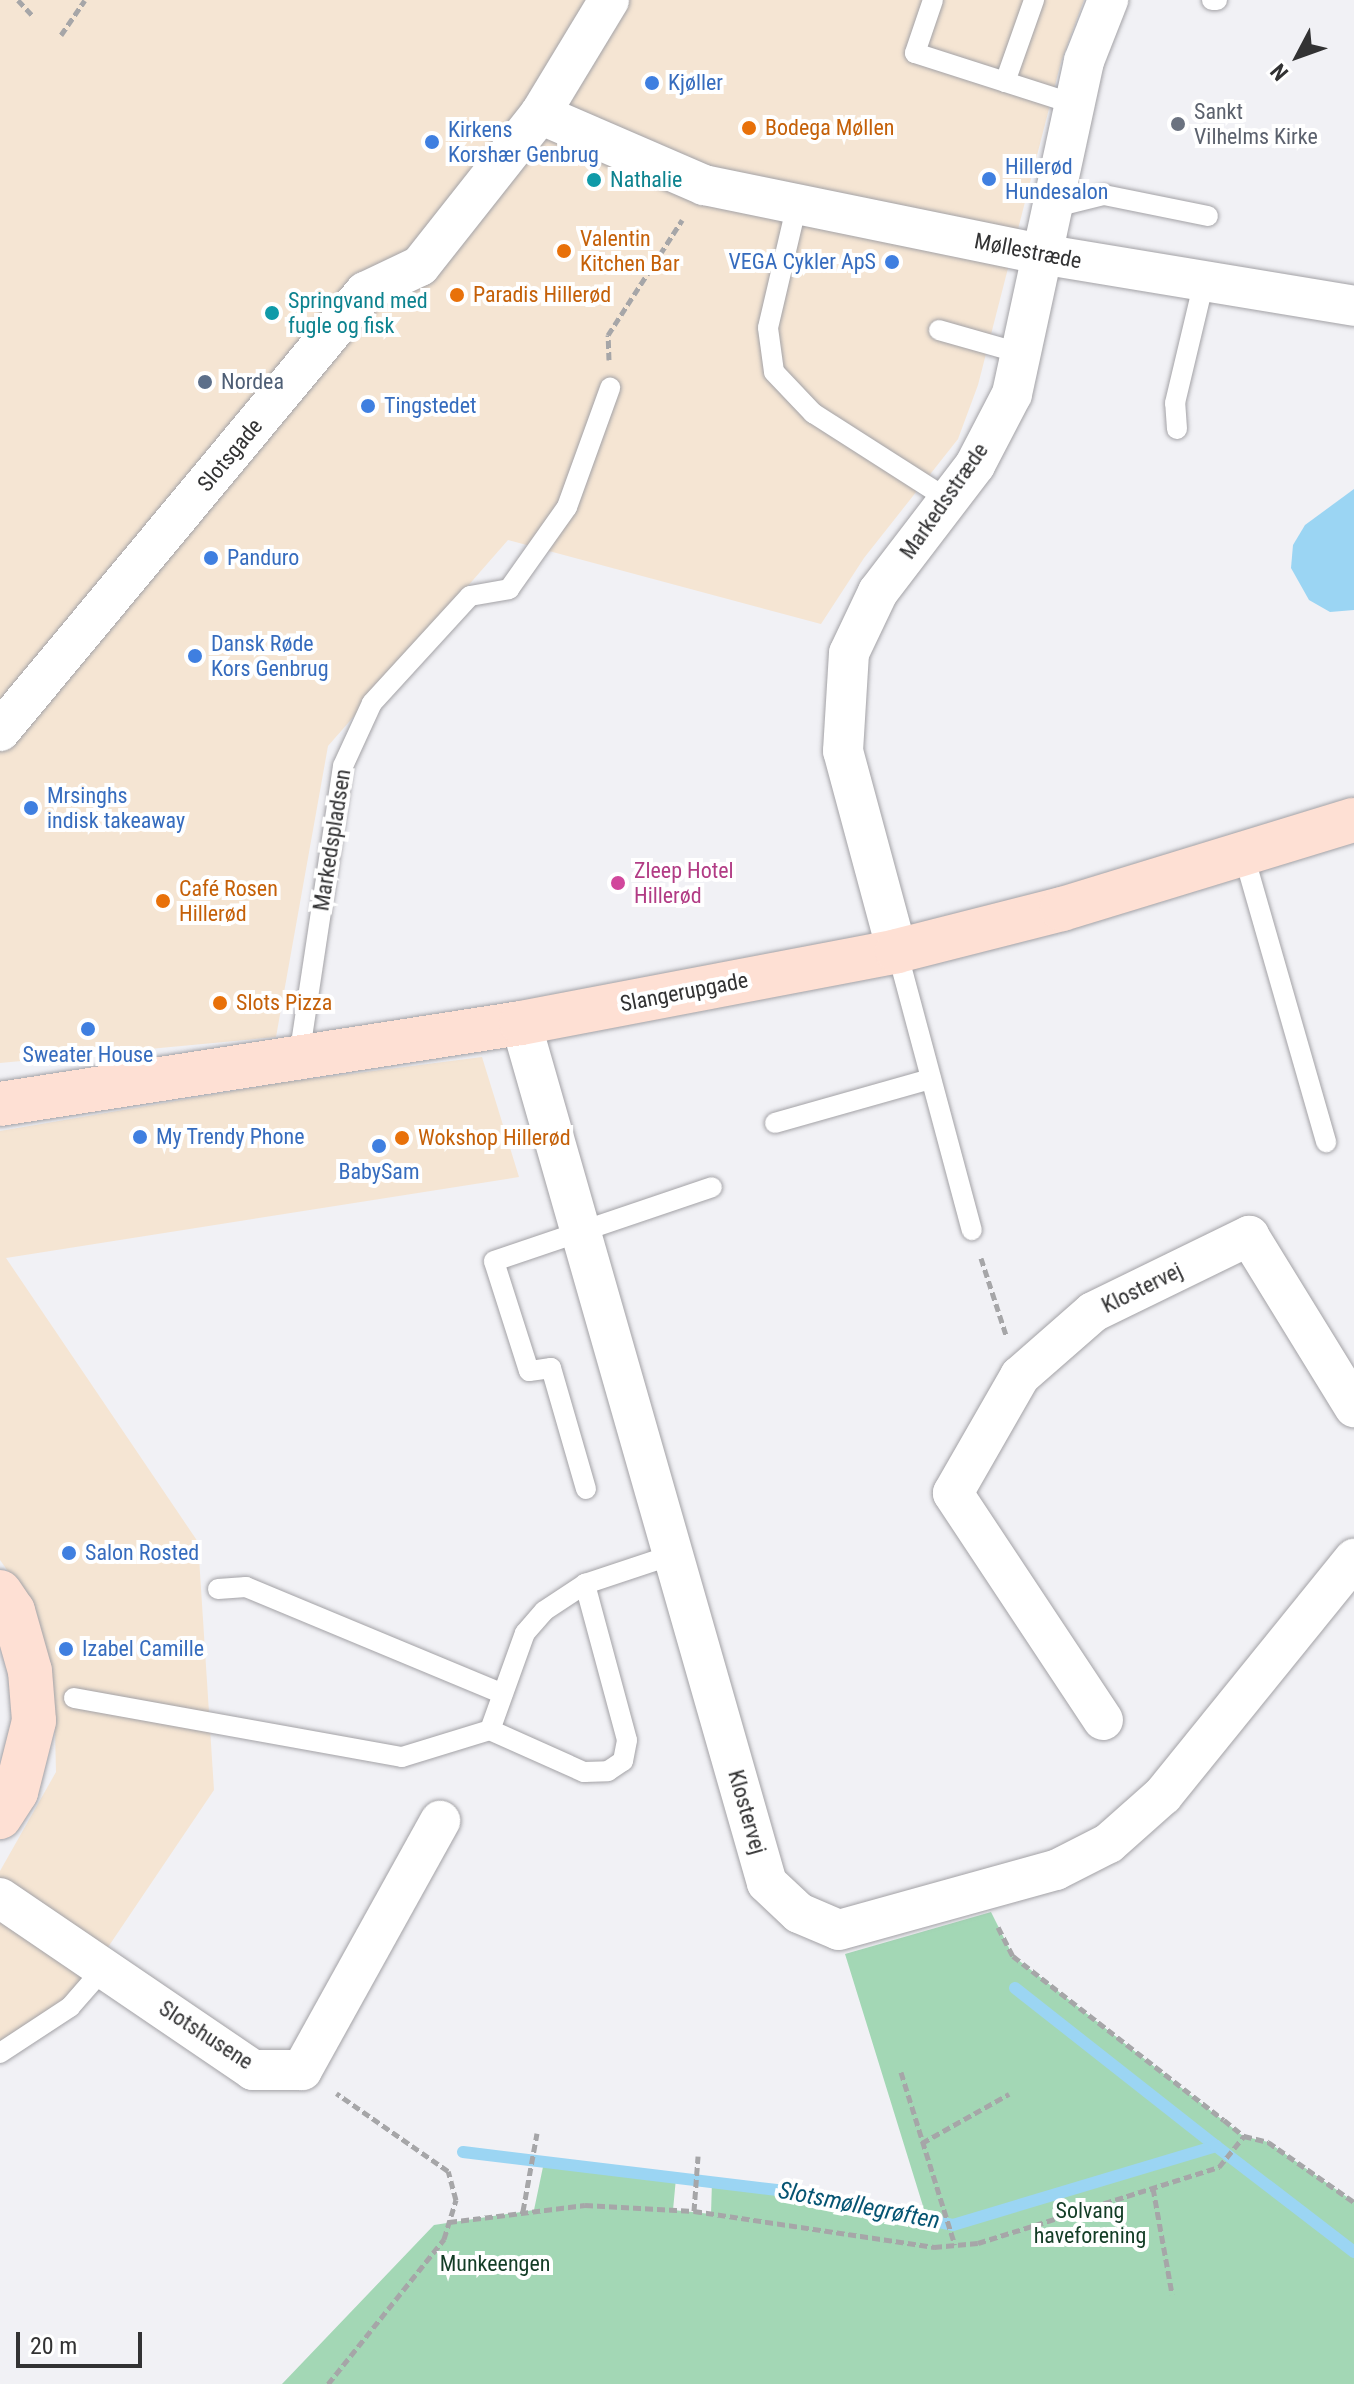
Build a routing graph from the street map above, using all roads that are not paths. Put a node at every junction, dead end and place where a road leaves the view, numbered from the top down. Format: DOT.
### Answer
graph roads {
  1 [pos="609,0"];
  2 [pos="933,0"];
  3 [pos="1034,0"];
  4 [pos="1108,0"];
  5 [pos="1005,82"];
  6 [pos="1074,104"];
  7 [pos="540,114"];
  8 [pos="797,204"];
  9 [pos="1051,208"];
  10 [pos="1208,216"];
  11 [pos="1041,254"];
  12 [pos="1204,281"];
  13 [pos="1354,306"];
  14 [pos="939,330"];
  15 [pos="1020,353"];
  16 [pos="610,388"];
  17 [pos="1177,429"];
  18 [pos="949,500"];
  19 [pos="0,731"];
  20 [pos="1354,820"];
  21 [pos="1243,852"];
  22 [pos="897,951"];
  23 [pos="521,1023"];
  24 [pos="299,1057"];
  25 [pos="931,1079"];
  26 [pos="0,1104"];
  27 [pos="775,1123"];
  28 [pos="1326,1142"];
  29 [pos="712,1187"];
  30 [pos="972,1230"];
  31 [pos="583,1231"];
  32 [pos="1354,1407"];
  33 [pos="586,1489"];
  34 [pos="675,1554"];
  35 [pos="1354,1559"];
  36 [pos="585,1584"];
  37 [pos="218,1589"];
  38 [pos="0,1592"];
  39 [pos="503,1694"];
  40 [pos="74,1698"];
  41 [pos="1103,1720"];
  42 [pos="490,1730"];
  43 [pos="0,1817"];
  44 [pos="440,1821"];
  45 [pos="0,1898"];
  46 [pos="104,1968"];
  47 [pos="0,2053"];
  1 -- 7 [label="street, Slotsgade"];
  2 -- 5 [label="lane"];
  3 -- 5 [label="lane"];
  4 -- 6 [label="street, Markedsstræde"];
  5 -- 6 [label="lane"];
  6 -- 9 [label="street, Markedsstræde"];
  7 -- 8 [label="street, Møllestræde"];
  7 -- 19 [label="street, Slotsgade"];
  8 -- 11 [label="street, Møllestræde"];
  8 -- 18 [label="lane"];
  9 -- 10 [label="lane"];
  9 -- 11 [label="street, Markedsstræde"];
  11 -- 12 [label="street, Møllestræde"];
  11 -- 15 [label="street, Markedsstræde"];
  12 -- 13 [label="street, Møllestræde"];
  12 -- 17 [label="lane"];
  14 -- 15 [label="lane"];
  15 -- 18 [label="street, Markedsstræde"];
  16 -- 24 [label="lane, Markedspladsen"];
  18 -- 22 [label="street, Markedsstræde"];
  20 -- 21 [label="street, Slangerupgade"];
  21 -- 22 [label="street, Slangerupgade"];
  21 -- 28 [label="lane"];
  22 -- 23 [label="street, Slangerupgade"];
  22 -- 25 [label="lane"];
  23 -- 24 [label="street, Slangerupgade"];
  23 -- 31 [label="street, Klostervej"];
  24 -- 26 [label="street, Slangerupgade"];
  25 -- 27 [label="lane"];
  25 -- 30 [label="lane"];
  29 -- 31 [label="lane"];
  31 -- 33 [label="lane"];
  31 -- 34 [label="street, Klostervej"];
  32 -- 41 [label="street, Klostervej"];
  34 -- 35 [label="street, Klostervej"];
  34 -- 36 [label="lane"];
  36 -- 39 [label="lane"];
  36 -- 42 [label="lane"];
  37 -- 39 [label="lane"];
  38 -- 43 [label="street"];
  39 -- 42 [label="lane"];
  40 -- 42 [label="lane"];
  44 -- 46 [label="street, Slotshusene"];
  45 -- 46 [label="street, Slotshusene"];
  46 -- 47 [label="lane"];
}
